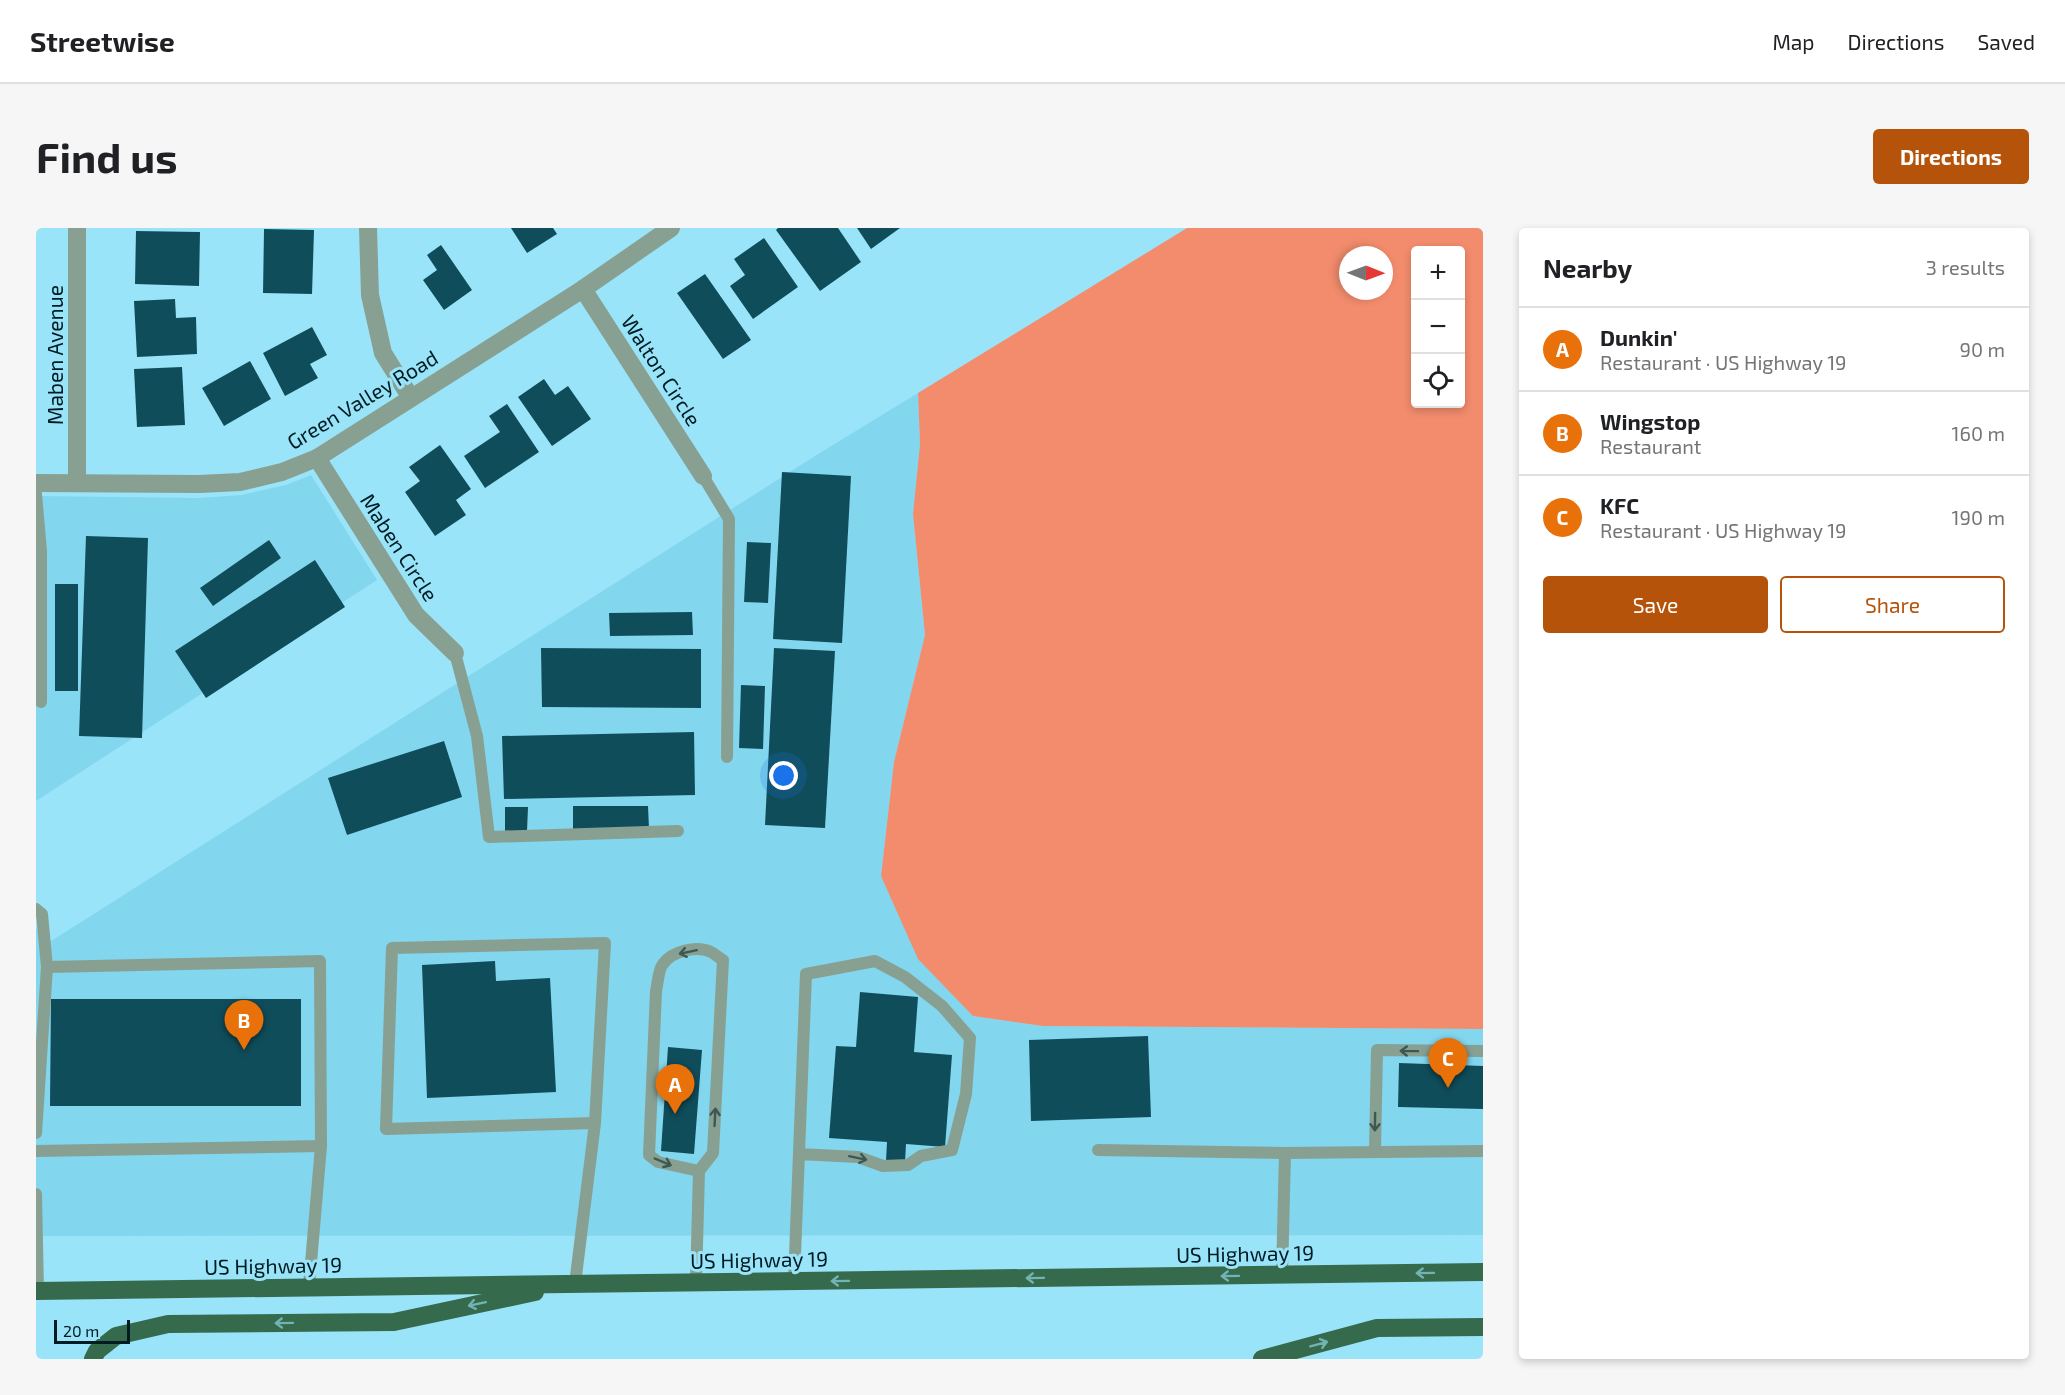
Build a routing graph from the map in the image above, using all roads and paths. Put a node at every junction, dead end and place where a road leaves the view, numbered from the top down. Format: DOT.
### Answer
graph roads {
  1 [pos="76,228"];
  2 [pos="368,228"];
  3 [pos="671,228"];
  4 [pos="582,289"];
  5 [pos="411,398"];
  6 [pos="317,458"];
  7 [pos="703,476"];
  8 [pos="77,482"];
  9 [pos="36,483"];
  10 [pos="36,494"];
  11 [pos="455,653"];
  12 [pos="41,702"];
  13 [pos="727,757"];
  14 [pos="678,831"];
  15 [pos="36,909"];
  16 [pos="47,968"];
  17 [pos="1483,1051"];
  18 [pos="595,1123"];
  19 [pos="36,1133"];
  20 [pos="321,1146"];
  21 [pos="1098,1150"];
  22 [pos="36,1151"];
  23 [pos="1375,1151"];
  24 [pos="1483,1151"];
  25 [pos="1285,1153"];
  26 [pos="800,1154"];
  27 [pos="699,1171"];
  28 [pos="36,1194"];
  29 [pos="1483,1272"];
  30 [pos="1282,1275"];
  31 [pos="794,1281"];
  32 [pos="696,1283"];
  33 [pos="575,1284"];
  34 [pos="309,1286"];
  35 [pos="37,1292"];
  36 [pos="1483,1327"];
  37 [pos="93,1359"];
  38 [pos="1262,1359"];
  1 -- 8 [label="street, Maben Avenue"];
  2 -- 5 [label="street"];
  3 -- 4 [label="street, Green Valley Road"];
  4 -- 5 [label="street, Green Valley Road"];
  4 -- 7 [label="street, Walton Circle"];
  5 -- 6 [label="street, Green Valley Road"];
  6 -- 8 [label="street, Green Valley Road"];
  6 -- 11 [label="street, Maben Circle"];
  7 -- 13 [label="lane"];
  8 -- 9 [label="street, Green Valley Road"];
  10 -- 12 [label="lane"];
  11 -- 14 [label="lane"];
  15 -- 16 [label="lane"];
  16 -- 19 [label="lane"];
  16 -- 20 [label="lane"];
  17 -- 23 [label="lane, one-way"];
  18 -- 18 [label="lane"];
  18 -- 33 [label="lane"];
  20 -- 22 [label="lane"];
  20 -- 34 [label="lane"];
  21 -- 25 [label="lane"];
  23 -- 24 [label="lane"];
  23 -- 25 [label="lane"];
  25 -- 30 [label="lane"];
  26 -- 26 [label="lane, one-way"];
  26 -- 31 [label="lane"];
  27 -- 27 [label="lane, one-way"];
  27 -- 32 [label="lane"];
  28 -- 35 [label="lane"];
  29 -- 30 [label="highway, US Highway 19, one-way"];
  30 -- 31 [label="highway, US Highway 19, one-way"];
  31 -- 32 [label="highway, US Highway 19"];
  32 -- 33 [label="highway, US Highway 19"];
  33 -- 34 [label="highway, US Highway 19"];
  33 -- 37 [label="highway, one-way"];
  34 -- 35 [label="highway, US Highway 19"];
  38 -- 36 [label="highway, one-way"];
}
